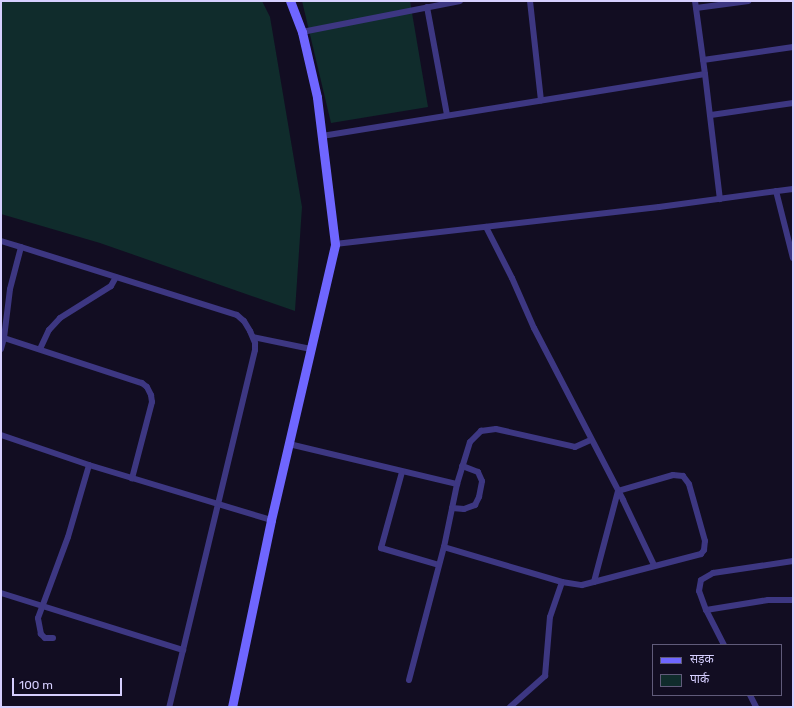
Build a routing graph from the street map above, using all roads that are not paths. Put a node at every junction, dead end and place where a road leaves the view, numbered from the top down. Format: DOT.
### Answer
graph roads {
  1 [pos="290,1"];
  2 [pos="460,1"];
  3 [pos="530,1"];
  4 [pos="695,1"];
  5 [pos="749,1"];
  6 [pos="427,7"];
  7 [pos="696,8"];
  8 [pos="302,32"];
  9 [pos="793,47"];
  10 [pos="703,60"];
  11 [pos="705,74"];
  12 [pos="541,100"];
  13 [pos="793,103"];
  14 [pos="447,115"];
  15 [pos="711,115"];
  16 [pos="322,136"];
  17 [pos="793,189"];
  18 [pos="776,191"];
  19 [pos="720,199"];
  20 [pos="486,227"];
  21 [pos="1,241"];
  22 [pos="335,244"];
  23 [pos="21,247"];
  24 [pos="793,258"];
  25 [pos="116,277"];
  26 [pos="252,337"];
  27 [pos="4,338"];
  28 [pos="1,349"];
  29 [pos="40,349"];
  30 [pos="311,349"];
  31 [pos="1,435"];
  32 [pos="592,440"];
  33 [pos="289,444"];
  34 [pos="89,465"];
  35 [pos="462,466"];
  36 [pos="402,472"];
  37 [pos="132,478"];
  38 [pos="457,484"];
  39 [pos="618,491"];
  40 [pos="217,504"];
  41 [pos="452,508"];
  42 [pos="271,520"];
  43 [pos="444,547"];
  44 [pos="793,562"];
  45 [pos="439,565"];
  46 [pos="654,565"];
  47 [pos="562,582"];
  48 [pos="594,582"];
  49 [pos="1,593"];
  50 [pos="793,600"];
  51 [pos="42,606"];
  52 [pos="706,610"];
  53 [pos="53,638"];
  54 [pos="723,644"];
  55 [pos="183,650"];
  56 [pos="409,680"];
  57 [pos="750,696"];
  58 [pos="169,707"];
  59 [pos="232,707"];
  60 [pos="510,707"];
  61 [pos="756,707"];
  1 -- 8 [label="street"];
  2 -- 6 [label="street"];
  3 -- 12 [label="street"];
  4 -- 7 [label="street"];
  5 -- 7 [label="street"];
  6 -- 8 [label="street"];
  6 -- 14 [label="street"];
  7 -- 10 [label="street"];
  8 -- 16 [label="street"];
  9 -- 10 [label="street"];
  10 -- 11 [label="street"];
  11 -- 12 [label="street"];
  11 -- 15 [label="street"];
  12 -- 14 [label="street"];
  13 -- 15 [label="street"];
  14 -- 16 [label="street"];
  15 -- 19 [label="street"];
  16 -- 22 [label="street"];
  17 -- 18 [label="street"];
  18 -- 19 [label="street"];
  18 -- 24 [label="street"];
  19 -- 20 [label="street"];
  20 -- 22 [label="street"];
  20 -- 32 [label="street"];
  21 -- 23 [label="street"];
  22 -- 30 [label="street"];
  23 -- 25 [label="street"];
  23 -- 27 [label="street"];
  25 -- 26 [label="street"];
  25 -- 29 [label="street"];
  26 -- 30 [label="street"];
  26 -- 40 [label="street"];
  27 -- 28 [label="street"];
  27 -- 29 [label="street"];
  29 -- 37 [label="street"];
  30 -- 33 [label="street"];
  31 -- 34 [label="street"];
  32 -- 35 [label="street"];
  32 -- 39 [label="street"];
  33 -- 36 [label="street"];
  33 -- 42 [label="street"];
  34 -- 37 [label="street"];
  34 -- 51 [label="street"];
  35 -- 38 [label="street"];
  35 -- 41 [label="street"];
  36 -- 38 [label="street"];
  36 -- 45 [label="street"];
  37 -- 40 [label="street"];
  38 -- 41 [label="street"];
  39 -- 46 [label="street"];
  39 -- 46 [label="street"];
  39 -- 48 [label="street"];
  40 -- 42 [label="street"];
  40 -- 55 [label="street"];
  41 -- 43 [label="street"];
  42 -- 59 [label="street"];
  43 -- 45 [label="street"];
  43 -- 47 [label="street"];
  44 -- 52 [label="street"];
  45 -- 56 [label="street"];
  46 -- 48 [label="street"];
  47 -- 48 [label="street"];
  47 -- 60 [label="street"];
  49 -- 51 [label="street"];
  50 -- 52 [label="street"];
  51 -- 53 [label="street"];
  51 -- 55 [label="street"];
  52 -- 54 [label="street"];
  55 -- 58 [label="street"];
  57 -- 61 [label="street"];
}
